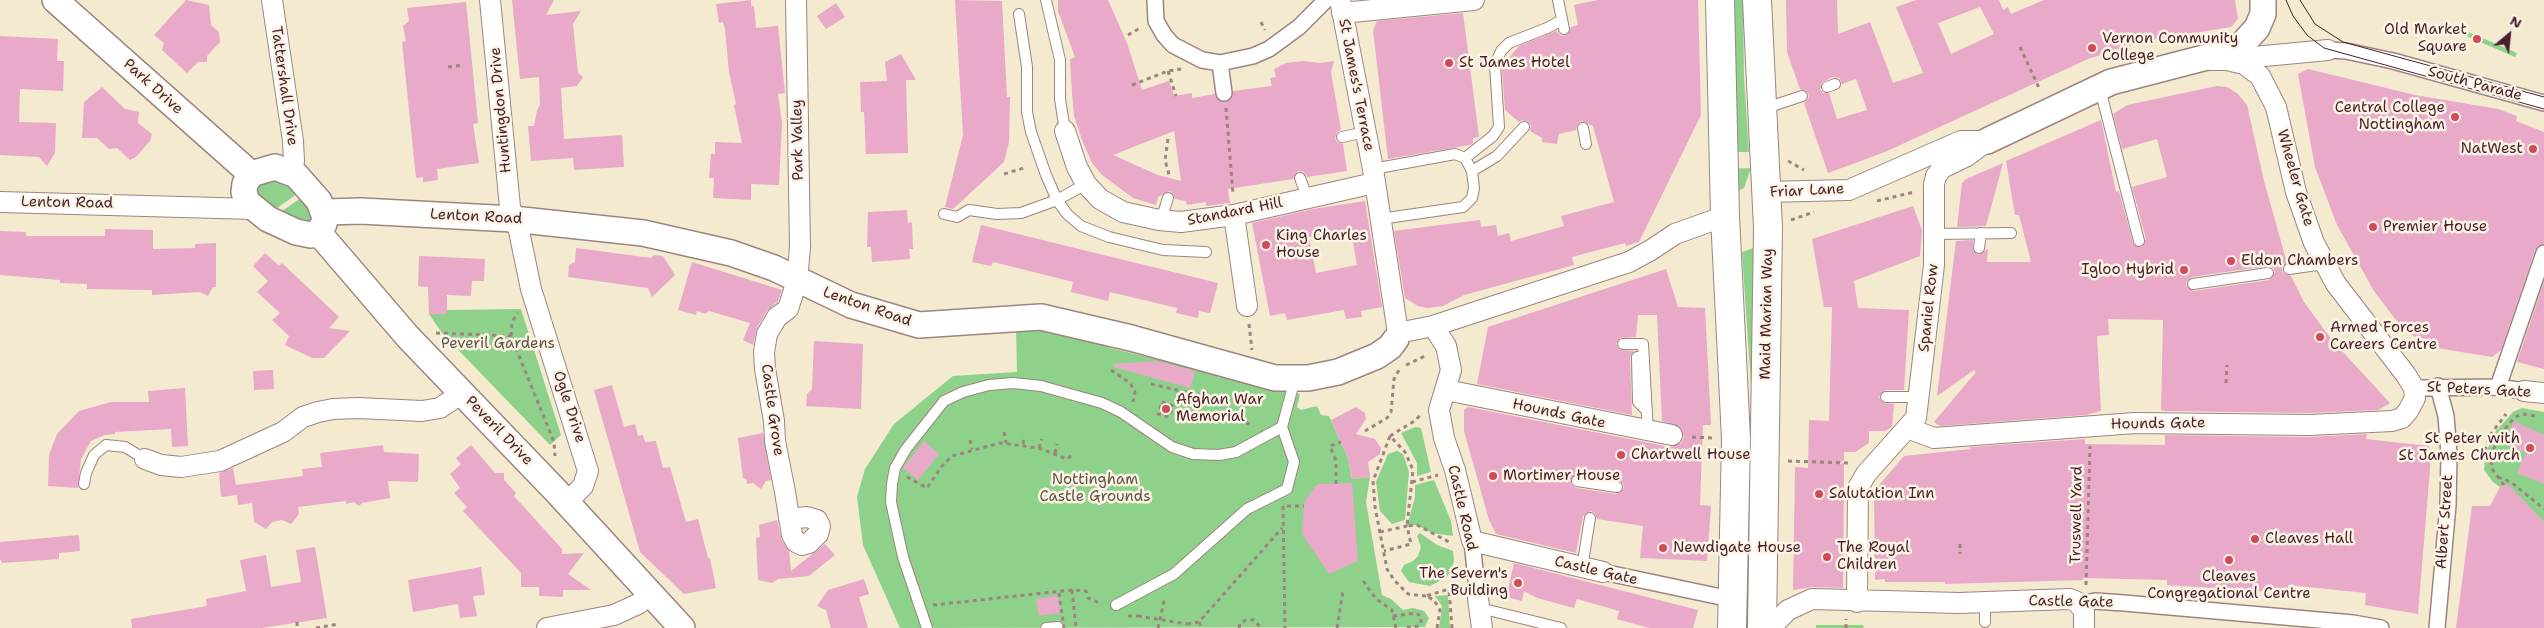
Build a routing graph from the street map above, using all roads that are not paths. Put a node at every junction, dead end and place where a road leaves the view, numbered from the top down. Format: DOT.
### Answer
graph roads {
  1 [pos="55,0"];
  2 [pos="272,0"];
  3 [pos="490,0"];
  4 [pos="796,0"];
  5 [pos="1046,0"];
  6 [pos="1155,0"];
  7 [pos="1326,0"];
  8 [pos="1474,0"];
  9 [pos="1558,0"];
  10 [pos="1720,0"];
  11 [pos="1757,0"];
  12 [pos="1341,6"];
  13 [pos="2262,9"];
  14 [pos="1018,14"];
  15 [pos="2328,50"];
  16 [pos="2227,60"];
  17 [pos="2193,61"];
  18 [pos="1220,63"];
  19 [pos="2099,88"];
  20 [pos="1224,93"];
  21 [pos="1802,96"];
  22 [pos="2544,103"];
  23 [pos="1764,109"];
  24 [pos="1524,127"];
  25 [pos="1582,128"];
  26 [pos="1366,132"];
  27 [pos="1071,135"];
  28 [pos="1342,137"];
  29 [pos="1987,141"];
  30 [pos="1586,144"];
  31 [pos="1464,158"];
  32 [pos="1908,164"];
  33 [pos="1472,171"];
  34 [pos="291,172"];
  35 [pos="252,174"];
  36 [pos="1374,176"];
  37 [pos="1300,178"];
  38 [pos="1086,184"];
  39 [pos="1934,184"];
  40 [pos="1765,192"];
  41 [pos="1307,197"];
  42 [pos="1168,198"];
  43 [pos="1057,200"];
  44 [pos="0,202"];
  45 [pos="254,209"];
  46 [pos="944,214"];
  47 [pos="1234,215"];
  48 [pos="1725,216"];
  49 [pos="1380,218"];
  50 [pos="513,219"];
  51 [pos="1161,220"];
  52 [pos="321,222"];
  53 [pos="1981,233"];
  54 [pos="2011,233"];
  55 [pos="1935,234"];
  56 [pos="2139,241"];
  57 [pos="1979,248"];
  58 [pos="1206,252"];
  59 [pos="2544,253"];
  60 [pos="2324,264"];
  61 [pos="2289,269"];
  62 [pos="2268,273"];
  63 [pos="797,281"];
  64 [pos="2193,284"];
  65 [pos="1247,306"];
  66 [pos="1433,326"];
  67 [pos="1397,336"];
  68 [pos="1623,344"];
  69 [pos="1637,357"];
  70 [pos="1296,378"];
  71 [pos="2438,386"];
  72 [pos="2414,388"];
  73 [pos="2498,388"];
  74 [pos="1446,390"];
  75 [pos="2524,391"];
  76 [pos="462,393"];
  77 [pos="2544,393"];
  78 [pos="1886,397"];
  79 [pos="1918,397"];
  80 [pos="1647,411"];
  81 [pos="1282,427"];
  82 [pos="1907,428"];
  83 [pos="1648,432"];
  84 [pos="1672,435"];
  85 [pos="145,459"];
  86 [pos="1576,481"];
  87 [pos="84,484"];
  88 [pos="1617,487"];
  89 [pos="562,498"];
  90 [pos="1590,518"];
  91 [pos="789,519"];
  92 [pos="1472,541"];
  93 [pos="1582,568"];
  94 [pos="1603,572"];
  95 [pos="650,595"];
  96 [pos="1478,597"];
  97 [pos="1721,597"];
  98 [pos="1857,602"];
  99 [pos="2080,604"];
  100 [pos="1116,605"];
  101 [pos="1539,625"];
  102 [pos="1061,627"];
  103 [pos="546,628"];
  104 [pos="682,628"];
  105 [pos="927,628"];
  106 [pos="1046,628"];
  107 [pos="1482,628"];
  108 [pos="1561,628"];
  109 [pos="1732,628"];
  110 [pos="1762,628"];
  111 [pos="1770,628"];
  112 [pos="2084,628"];
  113 [pos="2381,628"];
  114 [pos="2437,628"];
  1 -- 35 [label="street, Park Drive"];
  2 -- 34 [label="street, Tattershall Drive"];
  3 -- 50 [label="street, Huntingdon Drive"];
  4 -- 63 [label="street, Park Valley"];
  5 -- 27 [label="lane, Standard Hill"];
  6 -- 18 [label="street"];
  7 -- 18 [label="street"];
  8 -- 12 [label="street"];
  9 -- 31 [label="lane"];
  10 -- 48 [label="main road"];
  11 -- 23 [label="main road, Maid Marian Way"];
  12 -- 26 [label="street, St James's Terrace"];
  13 -- 17 [label="street, Friar Lane"];
  14 -- 43 [label="lane"];
  15 -- 16 [label="street, South Parade"];
  15 -- 22 [label="street, South Parade"];
  16 -- 17 [label="street, Wheeler Gate"];
  16 -- 60 [label="street, Wheeler Gate"];
  17 -- 19 [label="street, Friar Lane"];
  18 -- 20 [label="street"];
  19 -- 29 [label="street, Friar Lane"];
  19 -- 56 [label="lane"];
  21 -- 23 [label="lane"];
  23 -- 40 [label="main road, Maid Marian Way"];
  24 -- 33 [label="lane"];
  25 -- 30 [label="lane"];
  26 -- 28 [label="lane"];
  26 -- 36 [label="street, St James's Terrace"];
  27 -- 38 [label="street, Standard Hill"];
  29 -- 32 [label="street, Friar Lane"];
  29 -- 39 [label="street"];
  31 -- 33 [label="lane"];
  31 -- 36 [label="lane"];
  32 -- 39 [label="street"];
  32 -- 40 [label="street, Friar Lane"];
  33 -- 49 [label="lane"];
  34 -- 35 [label="street"];
  34 -- 52 [label="street"];
  35 -- 45 [label="street"];
  36 -- 41 [label="street, Standard Hill"];
  36 -- 49 [label="street"];
  37 -- 41 [label="lane"];
  38 -- 43 [label="lane"];
  38 -- 51 [label="street, Standard Hill"];
  39 -- 55 [label="street, Spaniel Row"];
  40 -- 48 [label="main road, Friar Lane"];
  40 -- 110 [label="main road, Maid Marian Way"];
  41 -- 47 [label="street, Standard Hill"];
  42 -- 51 [label="lane"];
  43 -- 46 [label="lane"];
  43 -- 58 [label="lane"];
  44 -- 45 [label="street, Lenton Road"];
  45 -- 52 [label="street, Lenton Road"];
  47 -- 51 [label="street, Standard Hill"];
  47 -- 65 [label="street"];
  48 -- 66 [label="street, Friar Lane"];
  48 -- 109 [label="main road"];
  49 -- 67 [label="street"];
  50 -- 52 [label="street, Lenton Road"];
  50 -- 63 [label="street, Lenton Road"];
  50 -- 89 [label="street, Ogle Drive"];
  52 -- 76 [label="street, Peveril Drive"];
  53 -- 54 [label="lane"];
  53 -- 55 [label="lane"];
  53 -- 57 [label="lane"];
  55 -- 79 [label="street, Spaniel Row"];
  59 -- 73 [label="street"];
  60 -- 61 [label="lane"];
  60 -- 72 [label="street, Wheeler Gate"];
  62 -- 64 [label="lane"];
  63 -- 70 [label="street, Lenton Road"];
  63 -- 91 [label="street, Castle Grove"];
  66 -- 67 [label="street, Friar Lane"];
  66 -- 74 [label="street, Castle Road"];
  67 -- 70 [label="street, Lenton Road"];
  68 -- 80 [label="lane"];
  69 -- 80 [label="lane"];
  70 -- 81 [label="lane"];
  71 -- 72 [label="street, St Peters Gate"];
  71 -- 73 [label="street, St Peters Gate"];
  71 -- 114 [label="street, Albert Street"];
  72 -- 82 [label="street, Hounds Gate"];
  73 -- 75 [label="street, St Peters Gate"];
  74 -- 83 [label="street, Hounds Gate"];
  74 -- 92 [label="street, Castle Road"];
  75 -- 77 [label="street, St Peters Gate"];
  76 -- 85 [label="street"];
  76 -- 89 [label="street, Peveril Drive"];
  78 -- 79 [label="lane"];
  79 -- 82 [label="street, Spaniel Row"];
  80 -- 83 [label="lane"];
  81 -- 100 [label="lane"];
  81 -- 105 [label="lane"];
  82 -- 98 [label="street, Spaniel Row"];
  83 -- 84 [label="street, Hounds Gate"];
  85 -- 87 [label="lane"];
  86 -- 88 [label="lane"];
  89 -- 95 [label="street, Peveril Drive"];
  90 -- 93 [label="lane"];
  92 -- 93 [label="street, Castle Gate"];
  92 -- 96 [label="street, Castle Road"];
  93 -- 94 [label="street, Castle Gate"];
  94 -- 97 [label="street, Castle Gate"];
  95 -- 103 [label="street"];
  95 -- 104 [label="street, Peveril Drive"];
  96 -- 101 [label="lane"];
  96 -- 107 [label="street, Castle Road"];
  98 -- 99 [label="street, Castle Gate"];
  98 -- 111 [label="street, Castle Gate"];
  99 -- 112 [label="street"];
  99 -- 113 [label="street, Castle Gate"];
  101 -- 108 [label="lane"];
  102 -- 106 [label="lane"];
}
